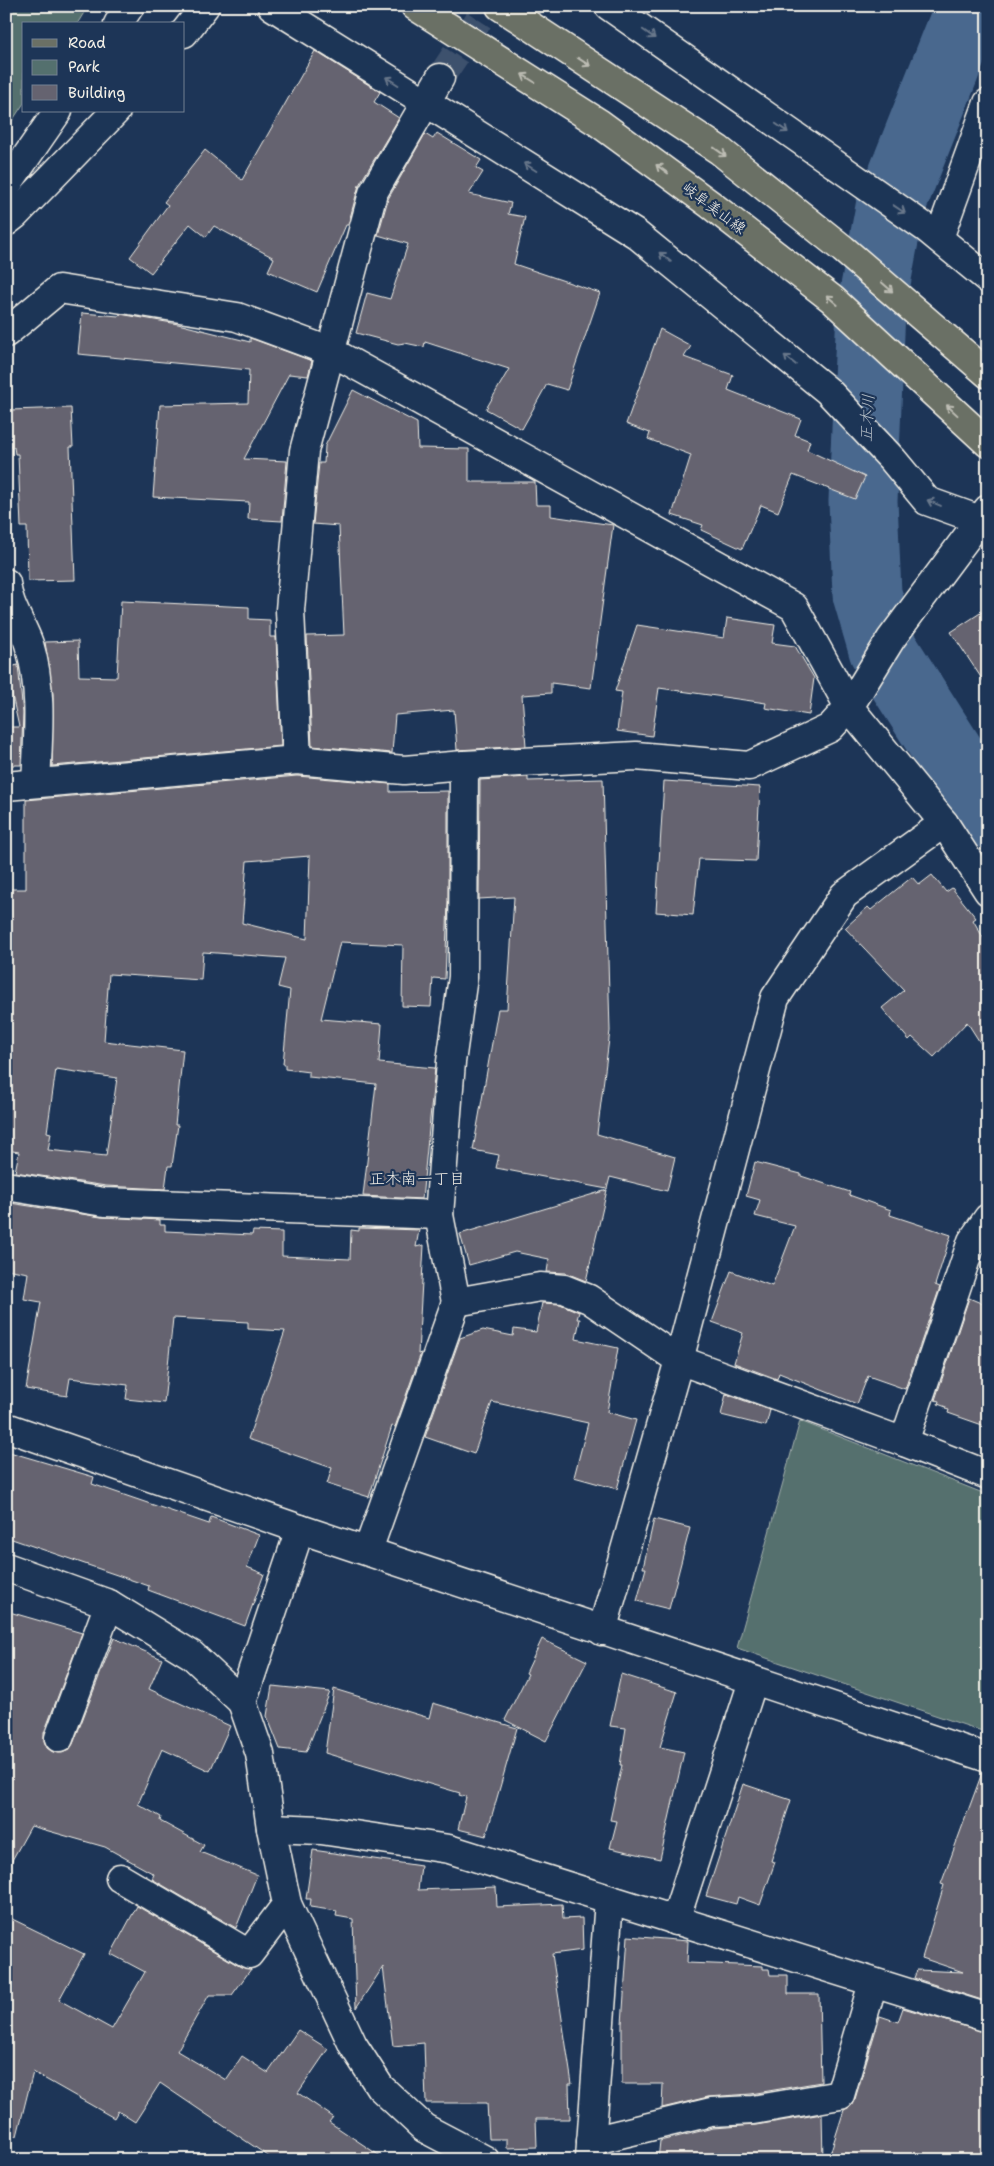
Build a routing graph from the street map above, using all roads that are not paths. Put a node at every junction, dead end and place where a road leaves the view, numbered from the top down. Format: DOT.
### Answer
graph roads {
  1 [pos="130,6"];
  2 [pos="205,6"];
  3 [pos="272,6"];
  4 [pos="415,6"];
  5 [pos="500,6"];
  6 [pos="609,6"];
  7 [pos="119,22"];
  8 [pos="185,32"];
  9 [pos="440,78"];
  10 [pos="425,101"];
  11 [pos="988,103"];
  12 [pos="57,112"];
  13 [pos="115,112"];
  14 [pos="6,186"];
  15 [pos="6,222"];
  16 [pos="933,233"];
  17 [pos="988,279"];
  18 [pos="6,332"];
  19 [pos="332,352"];
  20 [pos="988,374"];
  21 [pos="988,443"];
  22 [pos="984,514"];
  23 [pos="6,583"];
  24 [pos="849,707"];
  25 [pos="297,760"];
  26 [pos="464,765"];
  27 [pos="36,783"];
  28 [pos="6,786"];
  29 [pos="944,822"];
  30 [pos="988,891"];
  31 [pos="6,1186"];
  32 [pos="439,1215"];
  33 [pos="988,1218"];
  34 [pos="456,1302"];
  35 [pos="679,1360"];
  36 [pos="6,1427"];
  37 [pos="904,1442"];
  38 [pos="988,1475"];
  39 [pos="300,1529"];
  40 [pos="368,1550"];
  41 [pos="6,1567"];
  42 [pos="109,1604"];
  43 [pos="602,1630"];
  44 [pos="753,1681"];
  45 [pos="242,1702"];
  46 [pos="59,1738"];
  47 [pos="988,1758"];
  48 [pos="271,1828"];
  49 [pos="120,1878"];
  50 [pos="609,1900"];
  51 [pos="287,1904"];
  52 [pos="675,1921"];
  53 [pos="873,1983"];
  54 [pos="988,2018"];
  55 [pos="590,2150"];
  56 [pos="485,2160"];
  1 -- 7 [label="street"];
  2 -- 8 [label="street"];
  10 -- 3 [label="street, one-way"];
  21 -- 4 [label="main road, 岐阜美山線, one-way"];
  5 -- 20 [label="main road, one-way"];
  6 -- 16 [label="street, one-way"];
  9 -- 10 [label="street"];
  10 -- 19 [label="street"];
  22 -- 10 [label="street, one-way"];
  11 -- 16 [label="street"];
  12 -- 14 [label="street"];
  13 -- 15 [label="street"];
  16 -- 17 [label="street"];
  18 -- 19 [label="street"];
  19 -- 24 [label="street"];
  19 -- 25 [label="street"];
  22 -- 24 [label="street"];
  23 -- 27 [label="street"];
  24 -- 26 [label="street"];
  24 -- 29 [label="street"];
  25 -- 26 [label="street"];
  25 -- 27 [label="street"];
  26 -- 32 [label="street"];
  27 -- 28 [label="street"];
  29 -- 30 [label="street"];
  29 -- 35 [label="street"];
  31 -- 32 [label="street"];
  32 -- 34 [label="street"];
  33 -- 37 [label="street"];
  34 -- 35 [label="street"];
  34 -- 40 [label="street"];
  35 -- 37 [label="street"];
  35 -- 43 [label="street"];
  36 -- 39 [label="street"];
  37 -- 38 [label="street"];
  39 -- 40 [label="street"];
  39 -- 45 [label="street"];
  40 -- 43 [label="street"];
  41 -- 42 [label="street"];
  42 -- 45 [label="street"];
  42 -- 46 [label="street"];
  43 -- 44 [label="street"];
  44 -- 47 [label="street"];
  44 -- 52 [label="street"];
  45 -- 48 [label="street"];
  48 -- 50 [label="street"];
  48 -- 51 [label="street"];
  49 -- 51 [label="street"];
  50 -- 52 [label="street"];
  50 -- 55 [label="street"];
  51 -- 56 [label="street"];
  52 -- 53 [label="street"];
  53 -- 54 [label="street"];
  53 -- 55 [label="street"];
}
